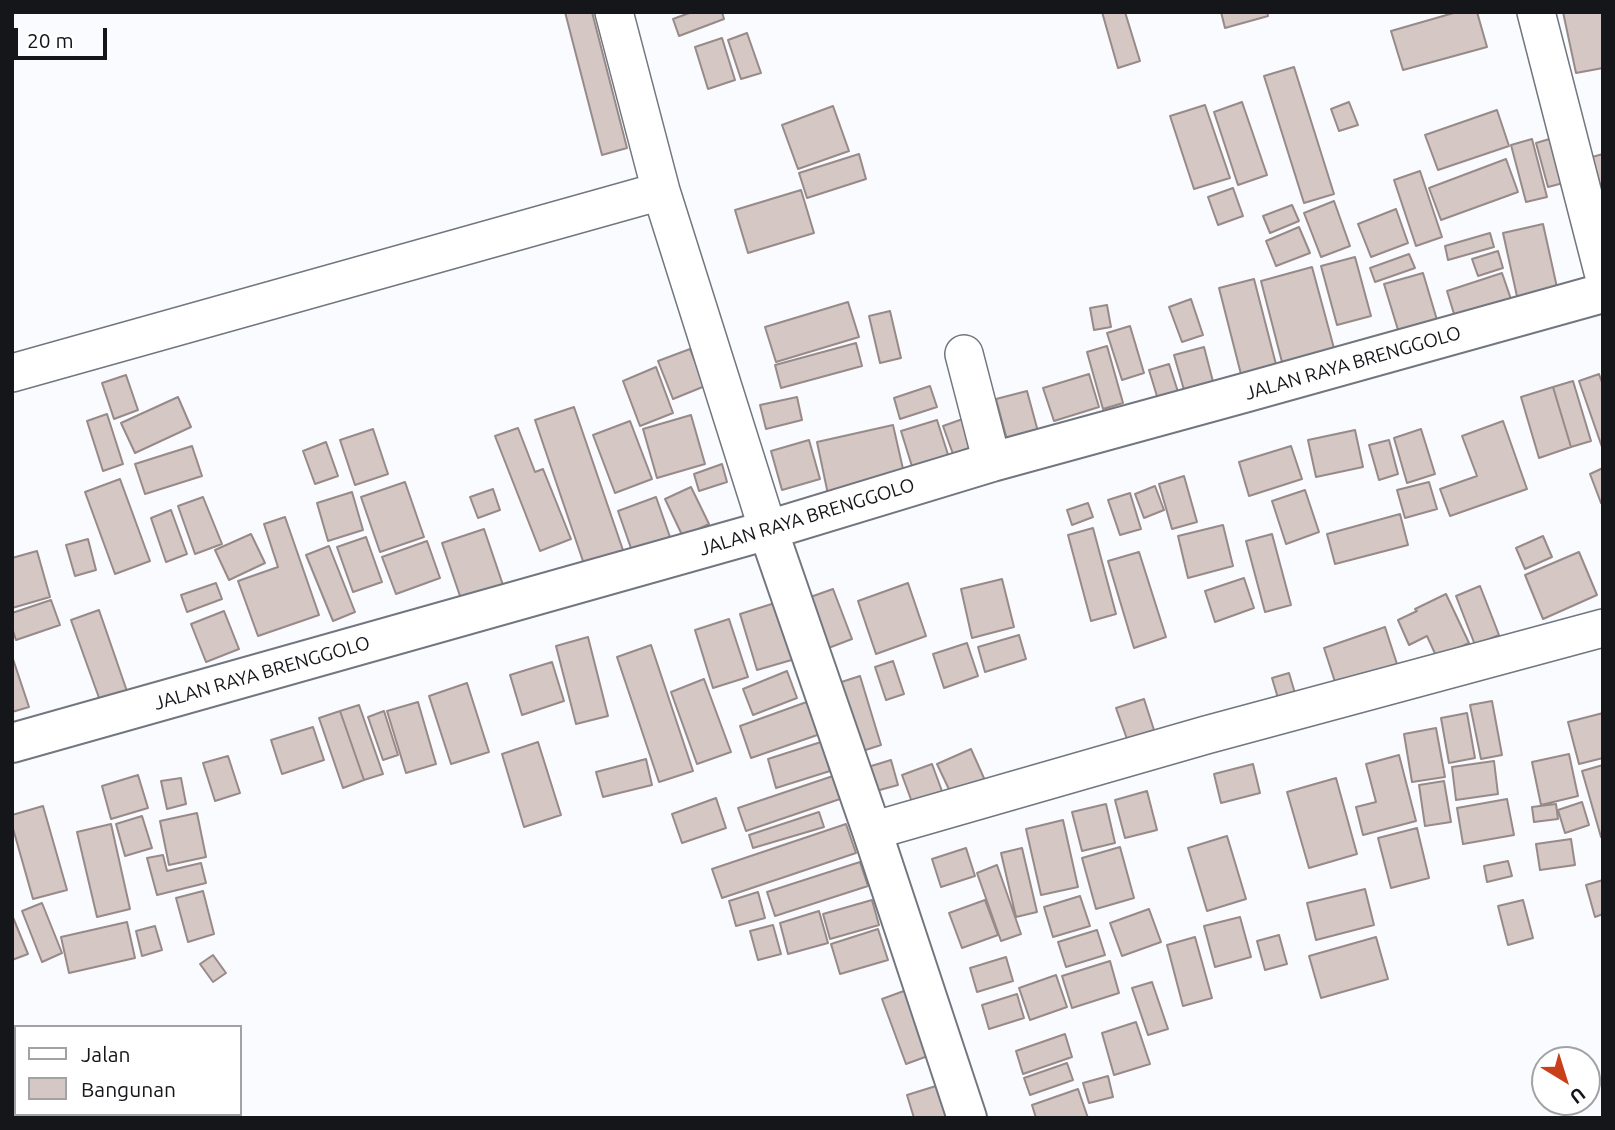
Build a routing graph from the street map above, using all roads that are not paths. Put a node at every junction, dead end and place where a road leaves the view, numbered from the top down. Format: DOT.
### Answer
graph roads {
  1 [pos="614,12"];
  2 [pos="1536,12"];
  3 [pos="661,191"];
  4 [pos="1603,272"];
  5 [pos="1603,293"];
  6 [pos="964,354"];
  7 [pos="12,373"];
  8 [pos="992,462"];
  9 [pos="768,530"];
  10 [pos="1603,628"];
  11 [pos="12,743"];
  12 [pos="872,831"];
  13 [pos="967,1118"];
  1 -- 3 [label="street"];
  2 -- 4 [label="street"];
  3 -- 7 [label="street"];
  3 -- 9 [label="street"];
  5 -- 8 [label="main road, JALAN RAYA BRENGGOLO"];
  6 -- 8 [label="street"];
  8 -- 9 [label="main road, JALAN RAYA BRENGGOLO"];
  9 -- 11 [label="main road, JALAN RAYA BRENGGOLO"];
  9 -- 12 [label="main road"];
  10 -- 12 [label="street"];
  12 -- 13 [label="main road"];
}
